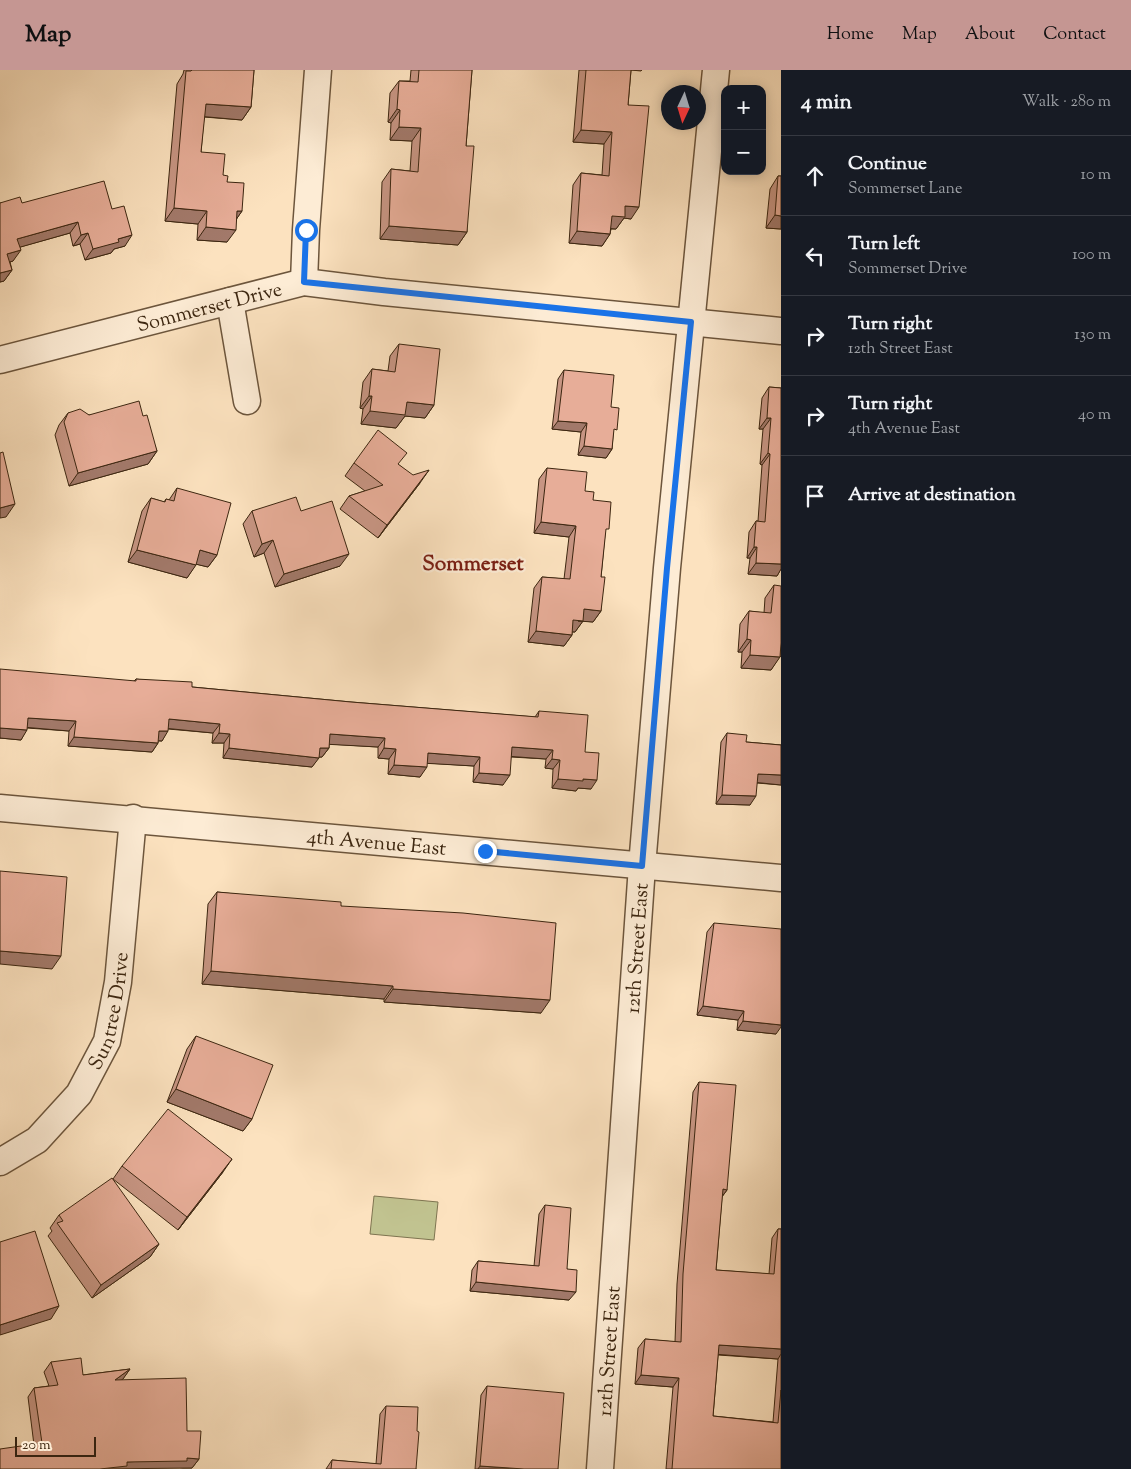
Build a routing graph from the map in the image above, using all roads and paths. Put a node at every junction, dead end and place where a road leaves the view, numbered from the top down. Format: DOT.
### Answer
graph roads {
  1 [pos="318,70"];
  2 [pos="716,70"];
  3 [pos="304,282"];
  4 [pos="230,301"];
  5 [pos="691,322"];
  6 [pos="781,331"];
  7 [pos="0,360"];
  8 [pos="247,401"];
  9 [pos="0,808"];
  10 [pos="133,818"];
  11 [pos="642,866"];
  12 [pos="781,878"];
  13 [pos="0,1162"];
  14 [pos="600,1469"];
  1 -- 3 [label="street"];
  2 -- 5 [label="street, 12th Street East"];
  3 -- 4 [label="street, Sommerset Drive"];
  3 -- 5 [label="street, Sommerset Drive"];
  4 -- 7 [label="street, Sommerset Drive"];
  4 -- 8 [label="street"];
  5 -- 6 [label="street, Sommerset Drive"];
  5 -- 11 [label="street, 12th Street East"];
  9 -- 10 [label="street, 4th Avenue East"];
  10 -- 11 [label="street, 4th Avenue East"];
  10 -- 13 [label="street, Suntree Drive"];
  11 -- 12 [label="street, 4th Avenue East"];
  11 -- 14 [label="street, 12th Street East"];
}
